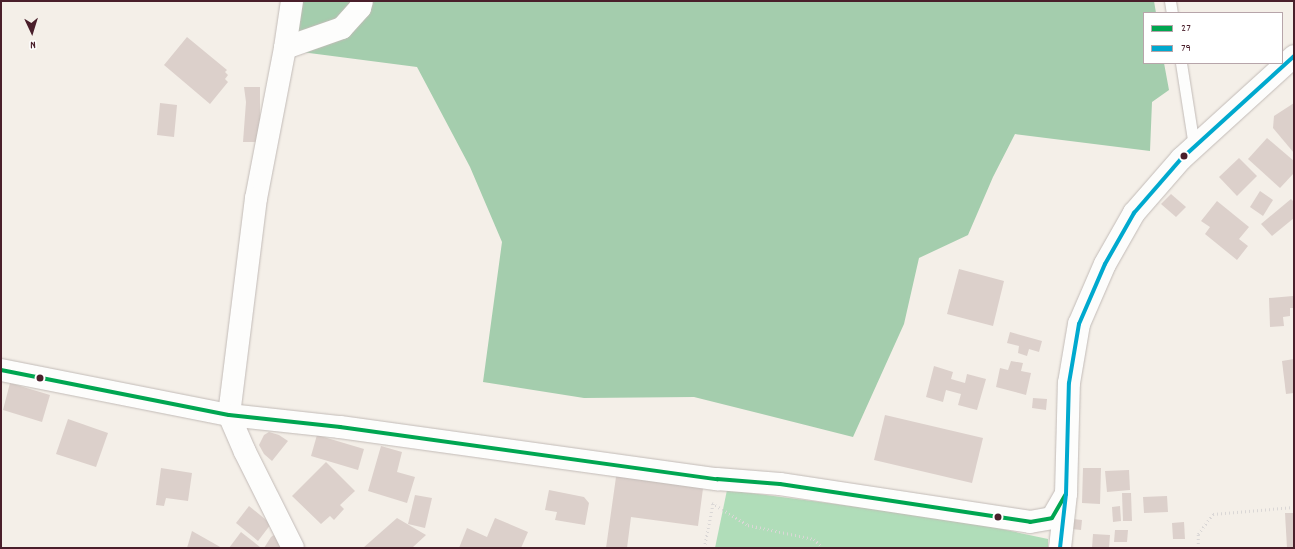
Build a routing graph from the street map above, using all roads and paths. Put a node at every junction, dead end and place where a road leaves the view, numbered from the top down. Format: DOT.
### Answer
graph roads {
  1 [pos="292,1"];
  2 [pos="362,1"];
  3 [pos="1170,1"];
  4 [pos="1172,12"];
  5 [pos="285,48"];
  6 [pos="1294,56"];
  7 [pos="1181,64"];
  8 [pos="1194,146"];
  9 [pos="1,370"];
  10 [pos="229,415"];
  11 [pos="717,478"];
  12 [pos="1066,494"];
  13 [pos="712,503"];
  14 [pos="1294,507"];
  15 [pos="293,548"];
  16 [pos="704,548"];
  17 [pos="823,548"];
  18 [pos="1060,548"];
  19 [pos="1198,548"];
  1 -- 5 [label="street"];
  2 -- 5 [label="street"];
  3 -- 4 [label="lane"];
  5 -- 10 [label="street"];
  6 -- 8 [label="street"];
  7 -- 8 [label="lane"];
  8 -- 12 [label="street"];
  9 -- 10 [label="street"];
  10 -- 11 [label="street"];
  10 -- 15 [label="street"];
  11 -- 12 [label="street"];
  11 -- 13 [label="path"];
  12 -- 18 [label="street"];
  13 -- 16 [label="path"];
  13 -- 17 [label="path"];
  14 -- 19 [label="path"];
}
